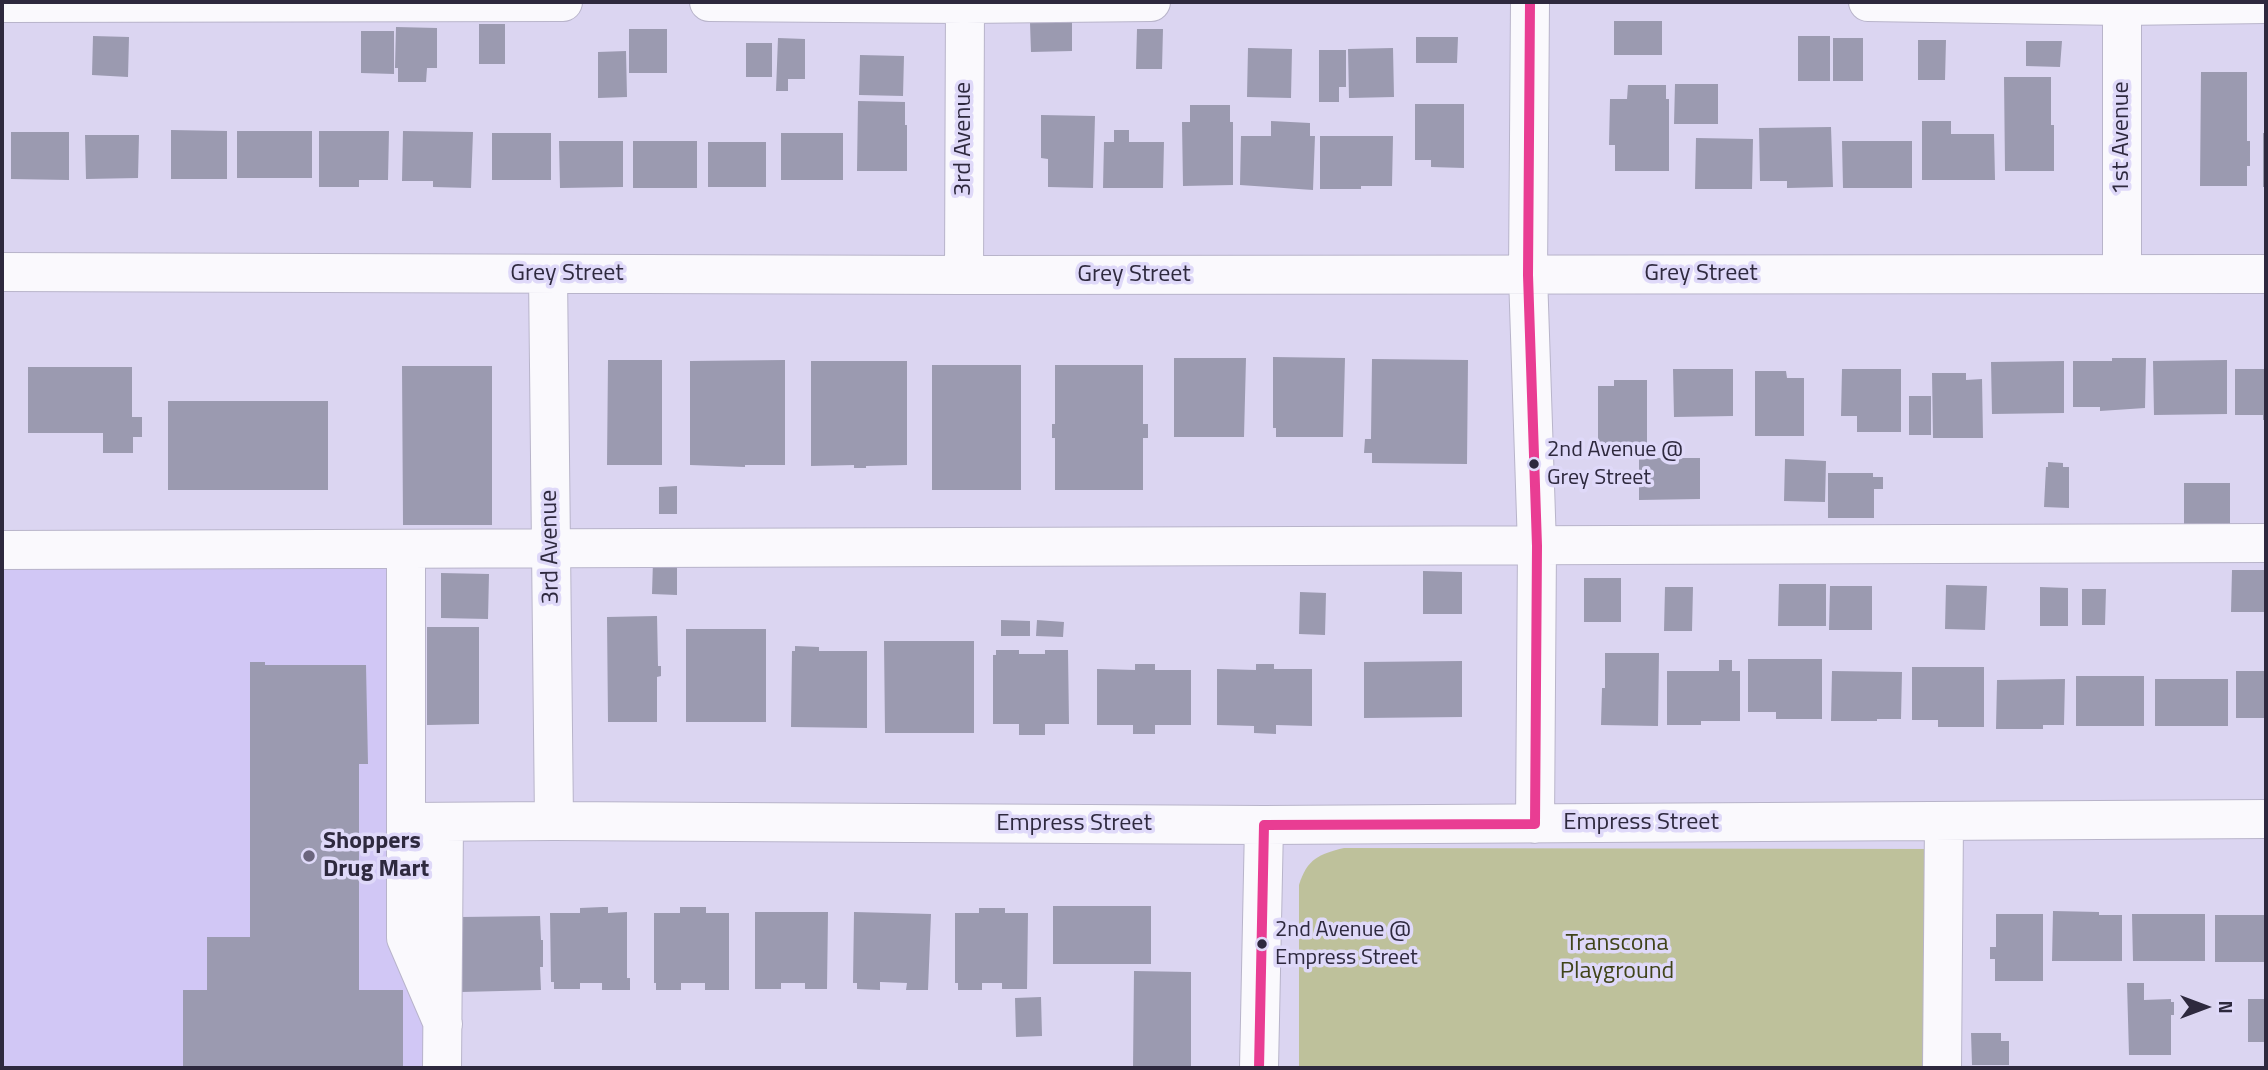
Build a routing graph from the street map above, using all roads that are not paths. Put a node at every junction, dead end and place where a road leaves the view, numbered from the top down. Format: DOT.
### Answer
graph roads {
  1 [pos="563,2"];
  2 [pos="709,2"];
  3 [pos="1151,2"];
  4 [pos="1530,2"];
  5 [pos="1868,2"];
  6 [pos="2,3"];
  7 [pos="965,3"];
  8 [pos="2122,4"];
  9 [pos="2266,4"];
  10 [pos="2,272"];
  11 [pos="548,274"];
  12 [pos="2122,274"];
  13 [pos="2266,274"];
  14 [pos="964,275"];
  15 [pos="1528,275"];
  16 [pos="2266,543"];
  17 [pos="1537,546"];
  18 [pos="551,548"];
  19 [pos="406,549"];
  20 [pos="2,550"];
  21 [pos="2266,819"];
  22 [pos="554,821"];
  23 [pos="1944,821"];
  24 [pos="426,822"];
  25 [pos="1535,824"];
  26 [pos="1264,825"];
  27 [pos="442,1068"];
  28 [pos="1259,1068"];
  29 [pos="1942,1068"];
  1 -- 6 [label="street"];
  2 -- 7 [label="street"];
  3 -- 7 [label="street"];
  4 -- 15 [label="street"];
  5 -- 8 [label="street"];
  7 -- 14 [label="street, 3rd Avenue"];
  8 -- 9 [label="street"];
  8 -- 12 [label="street, 1st Avenue"];
  10 -- 11 [label="street, Grey Street"];
  11 -- 14 [label="street, Grey Street"];
  11 -- 18 [label="street, 3rd Avenue"];
  12 -- 13 [label="street, Grey Street"];
  12 -- 15 [label="street, Grey Street"];
  14 -- 15 [label="street, Grey Street"];
  15 -- 17 [label="street"];
  16 -- 17 [label="street"];
  17 -- 18 [label="street"];
  17 -- 25 [label="street"];
  18 -- 19 [label="street"];
  18 -- 22 [label="street, 3rd Avenue"];
  19 -- 20 [label="street"];
  19 -- 24 [label="street"];
  21 -- 23 [label="street, Empress Street"];
  22 -- 24 [label="street, Empress Street"];
  22 -- 26 [label="street, Empress Street"];
  23 -- 25 [label="street, Empress Street"];
  23 -- 29 [label="street"];
  24 -- 27 [label="street"];
  25 -- 26 [label="street, Empress Street"];
  26 -- 28 [label="street"];
}
